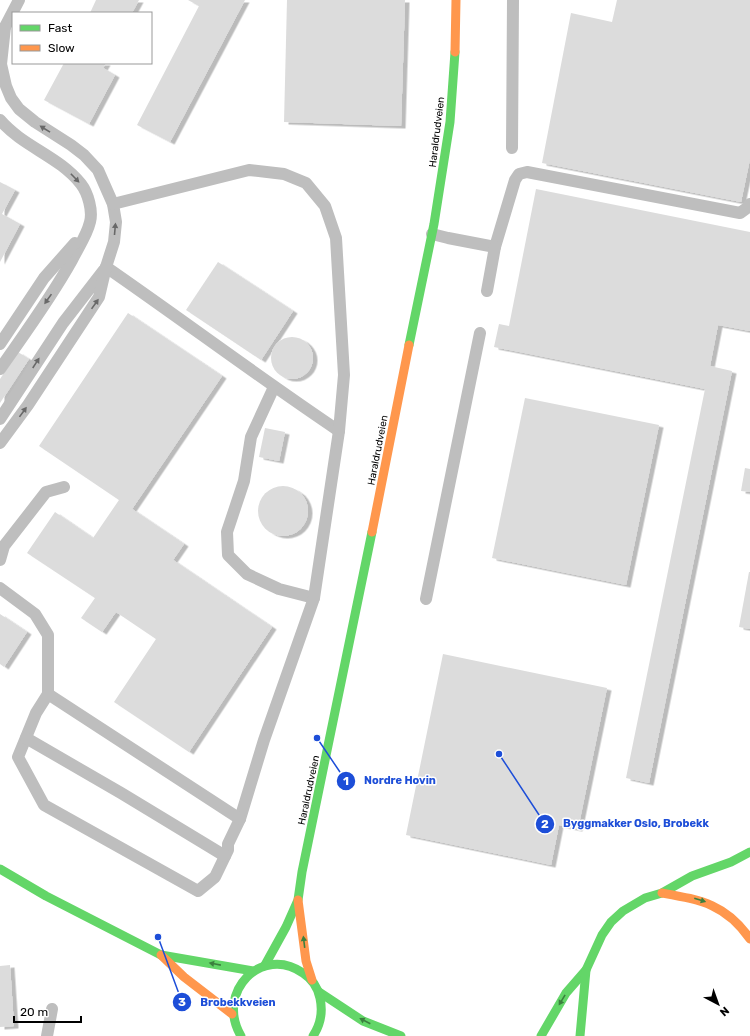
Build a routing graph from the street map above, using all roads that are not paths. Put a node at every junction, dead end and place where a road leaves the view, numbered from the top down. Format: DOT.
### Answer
graph roads {
  1 [pos="19,0"];
  2 [pos="456,0"];
  3 [pos="513,0"];
  4 [pos="12,12"];
  5 [pos="12,12"];
  6 [pos="2,30"];
  7 [pos="0,120"];
  8 [pos="512,148"];
  9 [pos="113,204"];
  10 [pos="750,204"];
  11 [pos="88,228"];
  12 [pos="432,234"];
  13 [pos="496,247"];
  14 [pos="106,267"];
  15 [pos="487,290"];
  16 [pos="480,333"];
  17 [pos="0,344"];
  18 [pos="0,369"];
  19 [pos="274,387"];
  20 [pos="0,419"];
  21 [pos="339,431"];
  22 [pos="0,443"];
  23 [pos="64,487"];
  24 [pos="0,560"];
  25 [pos="0,588"];
  26 [pos="314,598"];
  27 [pos="426,599"];
  28 [pos="48,694"];
  29 [pos="26,738"];
  30 [pos="240,819"];
  31 [pos="750,852"];
  32 [pos="225,856"];
  33 [pos="0,869"];
  34 [pos="662,893"];
  35 [pos="298,900"];
  36 [pos="750,939"];
  37 [pos="162,955"];
  38 [pos="266,965"];
  39 [pos="586,970"];
  40 [pos="253,971"];
  41 [pos="312,980"];
  42 [pos="319,992"];
  43 [pos="52,1009"];
  44 [pos="232,1014"];
  45 [pos="47,1036"];
  46 [pos="241,1036"];
  47 [pos="313,1036"];
  48 [pos="401,1036"];
  49 [pos="541,1036"];
  50 [pos="580,1036"];
  1 -- 5 [label="lane"];
  2 -- 12 [label="main road, Haraldrudveien"];
  3 -- 8 [label="lane"];
  4 -- 6 [label="lane"];
  9 -- 6 [label="lane, one-way"];
  7 -- 11 [label="lane, one-way"];
  14 -- 9 [label="lane, one-way"];
  9 -- 21 [label="lane"];
  10 -- 13 [label="lane"];
  11 -- 17 [label="lane"];
  11 -- 18 [label="lane, one-way"];
  12 -- 13 [label="lane"];
  12 -- 35 [label="main road, Haraldrudveien"];
  13 -- 15 [label="lane"];
  14 -- 19 [label="lane"];
  20 -- 14 [label="lane, one-way"];
  22 -- 14 [label="lane, one-way"];
  16 -- 27 [label="lane"];
  19 -- 21 [label="lane"];
  19 -- 26 [label="lane"];
  21 -- 26 [label="lane"];
  23 -- 24 [label="lane"];
  25 -- 28 [label="lane"];
  26 -- 30 [label="lane"];
  28 -- 29 [label="lane"];
  28 -- 30 [label="lane"];
  29 -- 32 [label="lane"];
  29 -- 32 [label="lane"];
  30 -- 32 [label="lane"];
  31 -- 34 [label="main road"];
  33 -- 37 [label="main road"];
  34 -- 36 [label="main road, one-way"];
  34 -- 39 [label="main road"];
  35 -- 38 [label="main road, Haraldrudveien"];
  41 -- 35 [label="main road, Haraldrudveien, one-way"];
  40 -- 37 [label="main road, one-way"];
  37 -- 44 [label="main road"];
  38 -- 40 [label="main road"];
  38 -- 41 [label="main road"];
  39 -- 49 [label="main road, one-way"];
  39 -- 50 [label="main road"];
  40 -- 44 [label="main road"];
  41 -- 42 [label="main road"];
  42 -- 47 [label="main road"];
  48 -- 42 [label="main road, one-way"];
  43 -- 45 [label="lane"];
  44 -- 46 [label="main road"];
}
